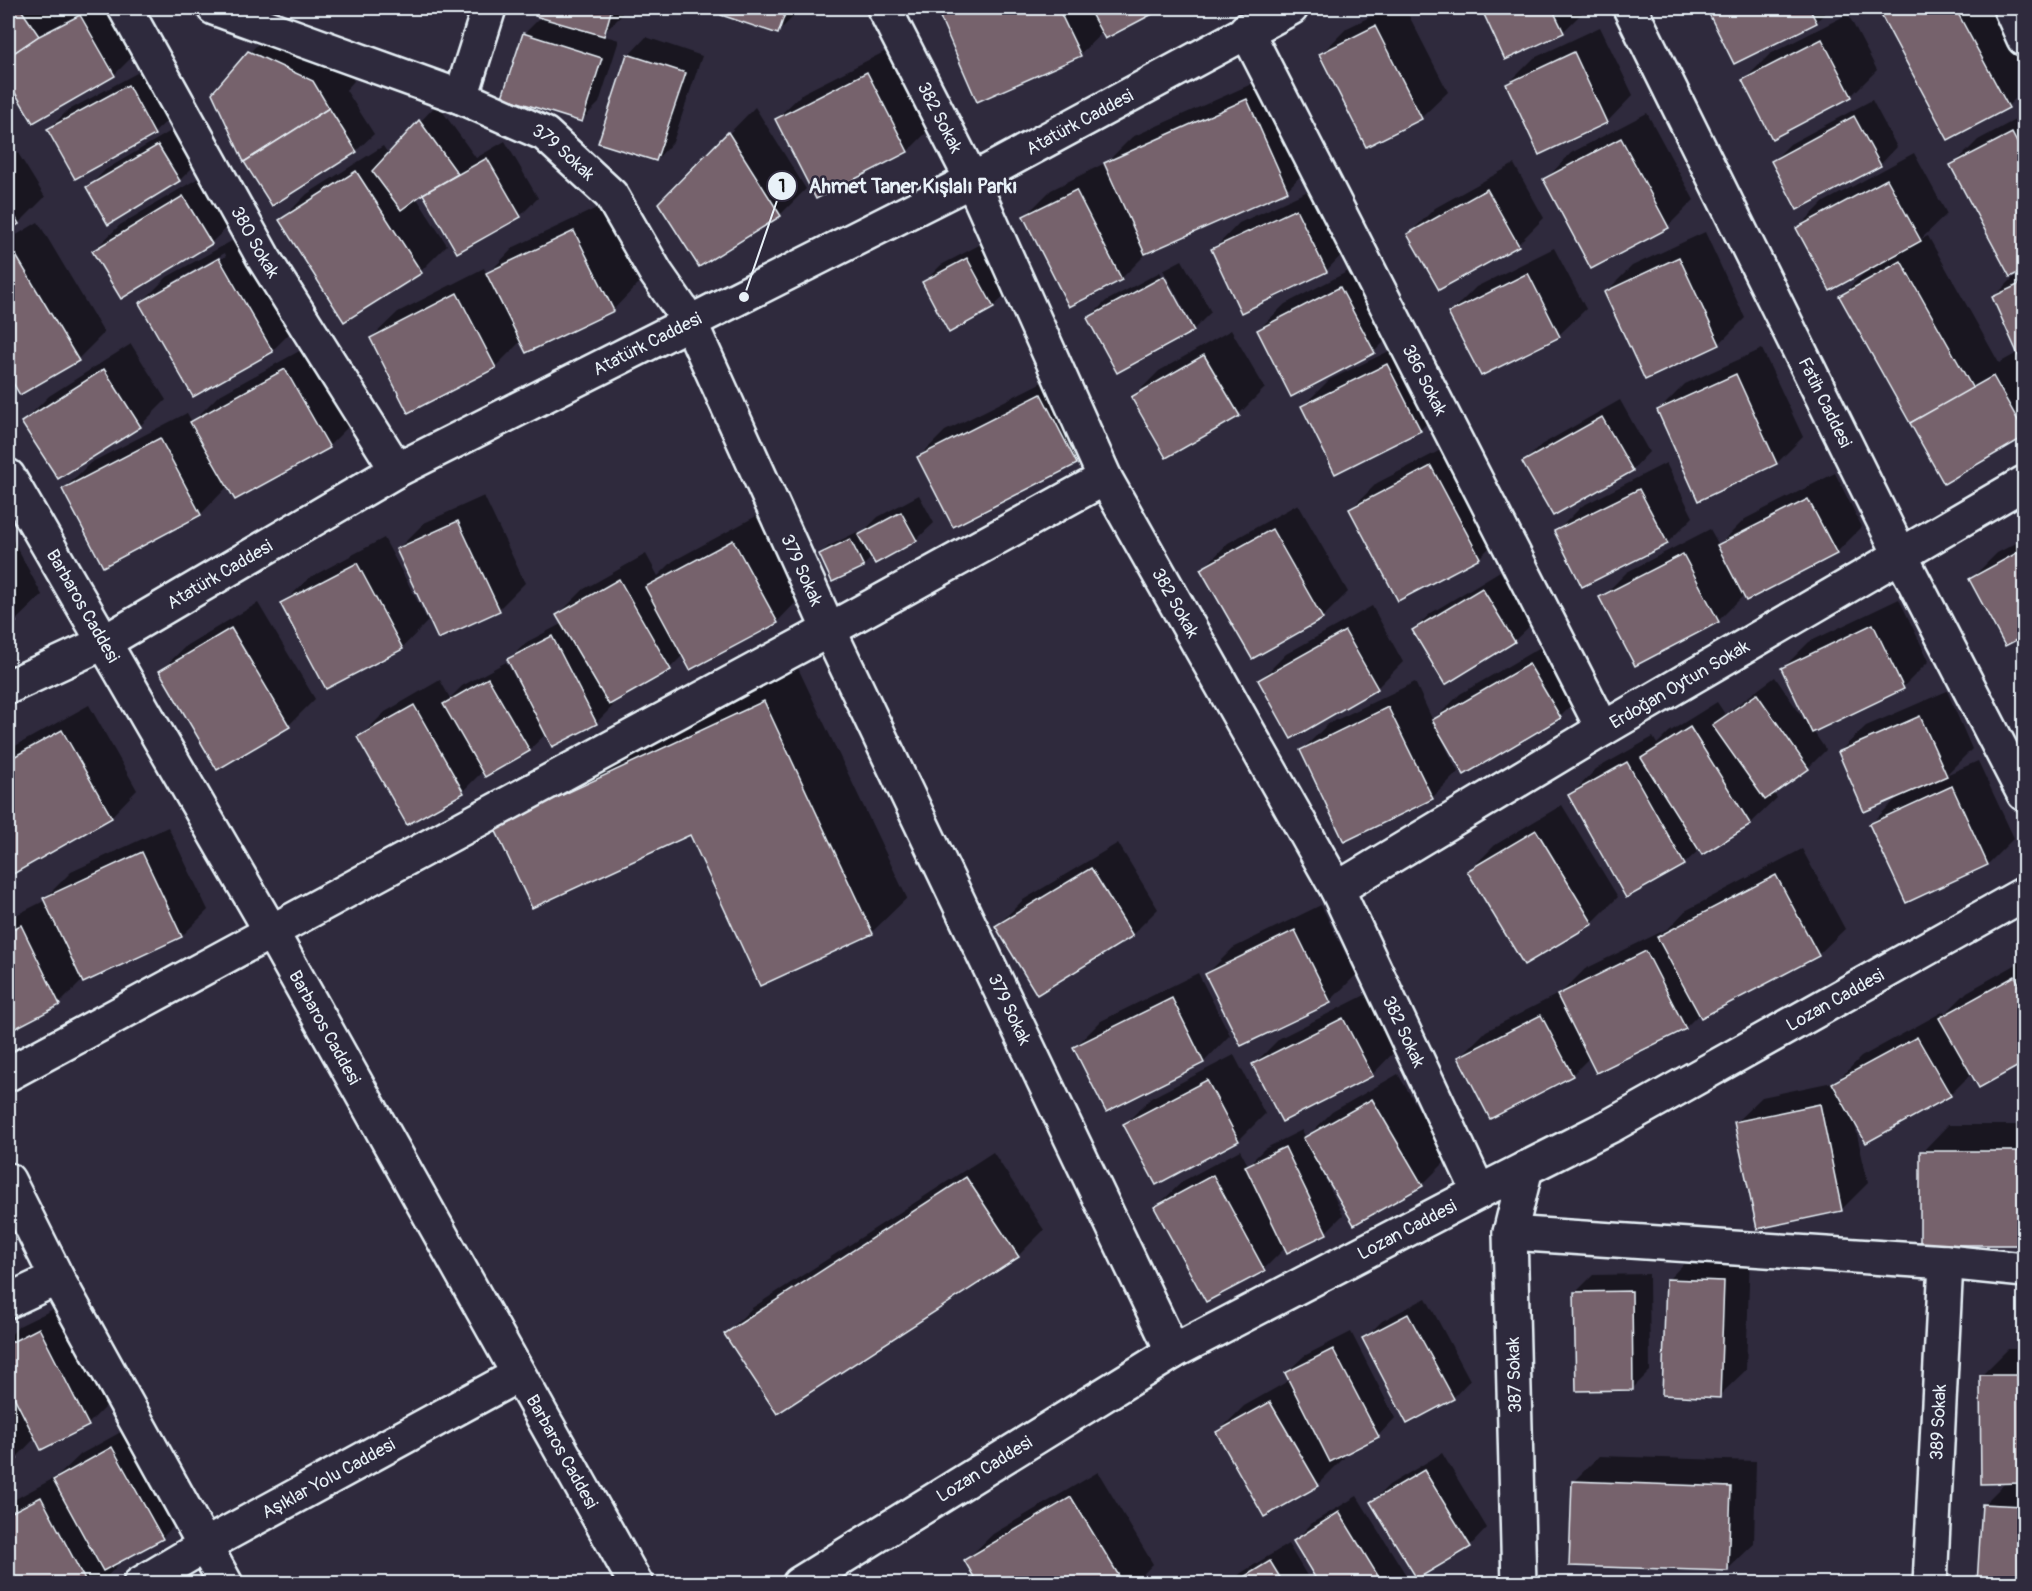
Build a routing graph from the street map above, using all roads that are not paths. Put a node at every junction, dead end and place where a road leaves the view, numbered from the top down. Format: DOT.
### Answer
graph roads {
  1 [pos="125,8"];
  2 [pos="214,8"];
  3 [pos="489,8"];
  4 [pos="884,8"];
  5 [pos="1291,8"];
  6 [pos="1629,8"];
  7 [pos="2010,8"];
  8 [pos="1246,30"];
  9 [pos="2025,39"];
  10 [pos="461,97"];
  11 [pos="972,180"];
  12 [pos="690,322"];
  13 [pos="397,470"];
  14 [pos="8,476"];
  15 [pos="1105,478"];
  16 [pos="2025,483"];
  17 [pos="1901,556"];
  18 [pos="829,630"];
  19 [pos="103,643"];
  20 [pos="8,687"];
  21 [pos="1603,729"];
  22 [pos="2025,794"];
  23 [pos="1337,889"];
  24 [pos="2023,897"];
  25 [pos="272,933"];
  26 [pos="8,1074"];
  27 [pos="1526,1168"];
  28 [pos="8,1180"];
  29 [pos="1479,1192"];
  30 [pos="1510,1233"];
  31 [pos="1946,1262"];
  32 [pos="2025,1270"];
  33 [pos="57,1278"];
  34 [pos="8,1301"];
  35 [pos="1173,1352"];
  36 [pos="518,1375"];
  37 [pos="204,1546"];
  38 [pos="140,1584"];
  39 [pos="226,1584"];
  40 [pos="636,1584"];
  41 [pos="799,1584"];
  42 [pos="1519,1584"];
  43 [pos="1930,1584"];
  1 -- 13 [label="street, 380 Sokak"];
  2 -- 10 [label="street, 379 Sokak"];
  3 -- 10 [label="street"];
  4 -- 11 [label="street, 382 Sokak"];
  5 -- 8 [label="street, Atatürk Caddesi"];
  6 -- 17 [label="street, Fatih Caddesi"];
  7 -- 9 [label="street"];
  8 -- 11 [label="street, Atatürk Caddesi"];
  8 -- 21 [label="street, 386 Sokak"];
  10 -- 12 [label="street, 379 Sokak"];
  11 -- 12 [label="street, Atatürk Caddesi"];
  11 -- 15 [label="street, 382 Sokak"];
  12 -- 13 [label="street, Atatürk Caddesi"];
  12 -- 18 [label="street, 379 Sokak"];
  13 -- 19 [label="street, Atatürk Caddesi"];
  14 -- 19 [label="street, Barbaros Caddesi"];
  15 -- 18 [label="street"];
  15 -- 23 [label="street, 382 Sokak"];
  16 -- 17 [label="street, Erdoğan Oytun Sokak"];
  17 -- 21 [label="street, Erdoğan Oytun Sokak"];
  17 -- 22 [label="street, Fatih Caddesi"];
  18 -- 25 [label="street"];
  18 -- 35 [label="street, 379 Sokak"];
  19 -- 20 [label="street, Atatürk Caddesi"];
  19 -- 25 [label="street, Barbaros Caddesi"];
  21 -- 23 [label="street, Erdoğan Oytun Sokak"];
  23 -- 29 [label="street, 382 Sokak"];
  24 -- 27 [label="street, Lozan Caddesi"];
  25 -- 26 [label="street"];
  25 -- 36 [label="street, Barbaros Caddesi"];
  27 -- 29 [label="street, Lozan Caddesi"];
  27 -- 30 [label="street, 387 Sokak"];
  28 -- 33 [label="street"];
  29 -- 35 [label="street, Lozan Caddesi"];
  30 -- 31 [label="street"];
  30 -- 42 [label="street, 387 Sokak"];
  31 -- 32 [label="street"];
  31 -- 43 [label="street, 389 Sokak"];
  33 -- 34 [label="street"];
  33 -- 37 [label="street"];
  35 -- 41 [label="street, Lozan Caddesi"];
  36 -- 37 [label="street, Aşıklar Yolu Caddesi"];
  36 -- 40 [label="street, Barbaros Caddesi"];
  37 -- 38 [label="street, Aşıklar Yolu Caddesi"];
  37 -- 39 [label="street"];
}
